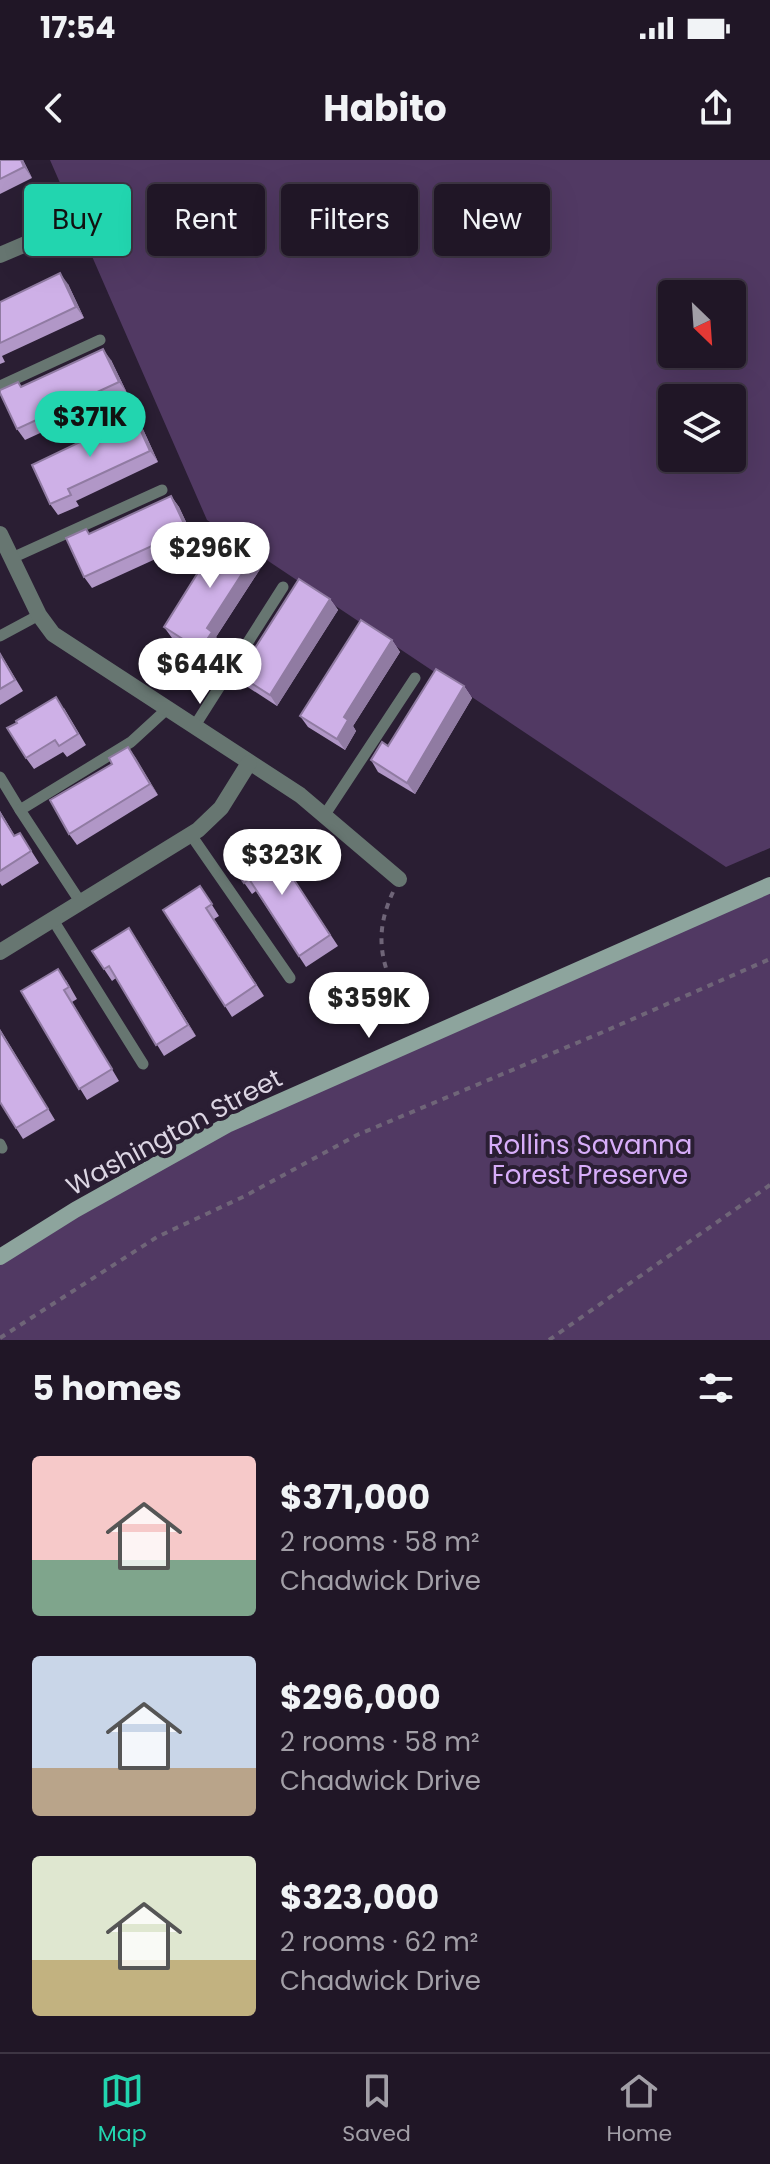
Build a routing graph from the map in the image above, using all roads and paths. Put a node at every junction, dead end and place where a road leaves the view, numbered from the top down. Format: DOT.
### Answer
graph roads {
  1 [pos="24,245"];
  2 [pos="0,255"];
  3 [pos="100,340"];
  4 [pos="0,386"];
  5 [pos="162,490"];
  6 [pos="0,534"];
  7 [pos="12,558"];
  8 [pos="283,587"];
  9 [pos="39,615"];
  10 [pos="0,636"];
  11 [pos="415,678"];
  12 [pos="167,709"];
  13 [pos="194,727"];
  14 [pos="249,763"];
  15 [pos="0,777"];
  16 [pos="20,810"];
  17 [pos="324,816"];
  18 [pos="191,835"];
  19 [pos="399,879"];
  20 [pos="770,885"];
  21 [pos="81,903"];
  22 [pos="53,920"];
  23 [pos="0,952"];
  24 [pos="770,959"];
  25 [pos="290,978"];
  26 [pos="418,1040"];
  27 [pos="143,1064"];
  28 [pos="770,1185"];
  29 [pos="0,1257"];
  30 [pos="0,1338"];
  31 [pos="549,1340"];
  1 -- 2 [label="street"];
  3 -- 4 [label="lane"];
  5 -- 7 [label="lane"];
  6 -- 7 [label="street"];
  7 -- 9 [label="street"];
  8 -- 13 [label="lane"];
  9 -- 10 [label="lane"];
  9 -- 12 [label="street"];
  11 -- 17 [label="lane"];
  12 -- 13 [label="street"];
  12 -- 16 [label="lane"];
  13 -- 14 [label="street"];
  14 -- 17 [label="street"];
  14 -- 18 [label="street"];
  15 -- 16 [label="lane"];
  16 -- 21 [label="lane"];
  17 -- 19 [label="street"];
  18 -- 21 [label="street"];
  18 -- 25 [label="lane"];
  19 -- 26 [label="path"];
  20 -- 26 [label="main road, Washington Street"];
  21 -- 22 [label="street"];
  22 -- 23 [label="street"];
  22 -- 27 [label="lane"];
  24 -- 30 [label="path"];
  26 -- 29 [label="main road, Washington Street"];
  28 -- 31 [label="path"];
}
